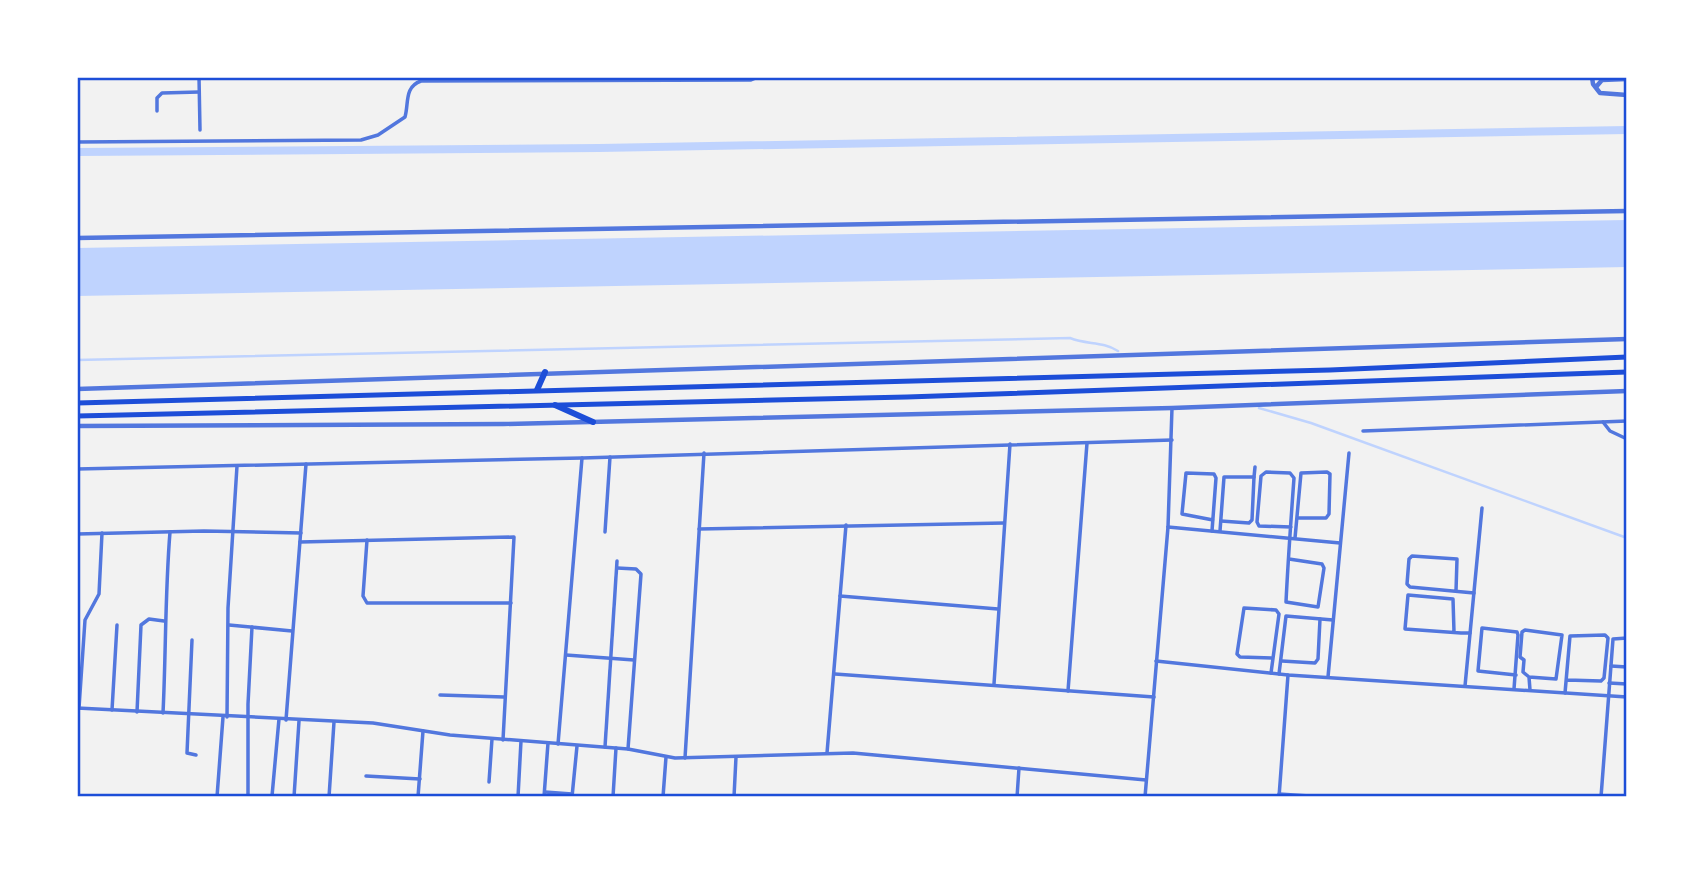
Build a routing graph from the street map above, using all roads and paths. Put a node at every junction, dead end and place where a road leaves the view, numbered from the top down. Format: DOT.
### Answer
graph roads {
  1 [pos="200,77"];
  2 [pos="758,77"];
  3 [pos="1592,77"];
  4 [pos="1627,79"];
  5 [pos="1596,87"];
  6 [pos="199,92"];
  7 [pos="1627,95"];
  8 [pos="157,111"];
  9 [pos="200,130"];
  10 [pos="77,142"];
  11 [pos="1627,211"];
  12 [pos="77,239"];
  13 [pos="1627,339"];
  14 [pos="1627,357"];
  15 [pos="545,372"];
  16 [pos="1627,372"];
  17 [pos="77,389"];
  18 [pos="537,390"];
  19 [pos="1627,391"];
  20 [pos="77,403"];
  21 [pos="555,405"];
  22 [pos="1172,408"];
  23 [pos="77,416"];
  24 [pos="1627,421"];
  25 [pos="593,422"];
  26 [pos="1603,422"];
  27 [pos="77,426"];
  28 [pos="1363,431"];
  29 [pos="1627,439"];
  30 [pos="1172,440"];
  31 [pos="1087,443"];
  32 [pos="1010,444"];
  33 [pos="704,453"];
  34 [pos="1349,453"];
  35 [pos="610,457"];
  36 [pos="582,458"];
  37 [pos="306,464"];
  38 [pos="237,466"];
  39 [pos="1255,467"];
  40 [pos="77,468"];
  41 [pos="1254,477"];
  42 [pos="1482,508"];
  43 [pos="1297,518"];
  44 [pos="1213,520"];
  45 [pos="1220,521"];
  46 [pos="1004,523"];
  47 [pos="846,526"];
  48 [pos="1168,527"];
  49 [pos="1291,527"];
  50 [pos="699,529"];
  51 [pos="233,531"];
  52 [pos="605,531"];
  53 [pos="1212,531"];
  54 [pos="1220,531"];
  55 [pos="170,532"];
  56 [pos="102,533"];
  57 [pos="300,533"];
  58 [pos="77,534"];
  59 [pos="1293,538"];
  60 [pos="367,540"];
  61 [pos="300,542"];
  62 [pos="1340,543"];
  63 [pos="1289,559"];
  64 [pos="617,561"];
  65 [pos="617,568"];
  66 [pos="1456,591"];
  67 [pos="1474,593"];
  68 [pos="839,596"];
  69 [pos="511,603"];
  70 [pos="998,609"];
  71 [pos="1320,619"];
  72 [pos="1333,620"];
  73 [pos="164,621"];
  74 [pos="117,625"];
  75 [pos="229,625"];
  76 [pos="253,627"];
  77 [pos="292,631"];
  78 [pos="1454,632"];
  79 [pos="1470,633"];
  80 [pos="1627,638"];
  81 [pos="192,640"];
  82 [pos="566,655"];
  83 [pos="1273,658"];
  84 [pos="611,659"];
  85 [pos="634,660"];
  86 [pos="1156,661"];
  87 [pos="1281,661"];
  88 [pos="1611,666"];
  89 [pos="1627,667"];
  90 [pos="1271,673"];
  91 [pos="835,674"];
  92 [pos="1279,674"];
  93 [pos="1288,675"];
  94 [pos="1516,675"];
  95 [pos="1328,677"];
  96 [pos="1528,677"];
  97 [pos="1567,680"];
  98 [pos="1609,683"];
  99 [pos="994,684"];
  100 [pos="1627,684"];
  101 [pos="1465,686"];
  102 [pos="1514,689"];
  103 [pos="1530,690"];
  104 [pos="1068,691"];
  105 [pos="1566,693"];
  106 [pos="440,695"];
  107 [pos="504,696"];
  108 [pos="1154,696"];
  109 [pos="1608,696"];
  110 [pos="1627,697"];
  111 [pos="78,708"];
  112 [pos="112,710"];
  113 [pos="137,712"];
  114 [pos="163,713"];
  115 [pos="190,715"];
  116 [pos="225,717"];
  117 [pos="248,718"];
  118 [pos="279,719"];
  119 [pos="286,720"];
  120 [pos="299,721"];
  121 [pos="334,722"];
  122 [pos="423,731"];
  123 [pos="492,739"];
  124 [pos="503,740"];
  125 [pos="521,741"];
  126 [pos="548,744"];
  127 [pos="558,744"];
  128 [pos="577,746"];
  129 [pos="605,747"];
  130 [pos="616,748"];
  131 [pos="628,749"];
  132 [pos="827,752"];
  133 [pos="196,755"];
  134 [pos="666,757"];
  135 [pos="736,757"];
  136 [pos="685,758"];
  137 [pos="1019,767"];
  138 [pos="366,776"];
  139 [pos="420,779"];
  140 [pos="1146,780"];
  141 [pos="489,782"];
  142 [pos="544,794"];
  143 [pos="1279,795"];
  144 [pos="272,796"];
  145 [pos="572,796"];
  146 [pos="217,797"];
  147 [pos="248,797"];
  148 [pos="294,797"];
  149 [pos="329,797"];
  150 [pos="418,797"];
  151 [pos="517,797"];
  152 [pos="613,797"];
  153 [pos="663,797"];
  154 [pos="734,797"];
  155 [pos="1017,797"];
  156 [pos="1145,797"];
  157 [pos="1325,797"];
  158 [pos="1601,797"];
  1 -- 6 [label="street"];
  2 -- 10 [label="street"];
  3 -- 5 [label="street"];
  4 -- 5 [label="street"];
  5 -- 7 [label="street"];
  6 -- 8 [label="street"];
  6 -- 9 [label="street"];
  11 -- 12 [label="street"];
  13 -- 15 [label="street"];
  14 -- 18 [label="highway"];
  15 -- 17 [label="street"];
  15 -- 18 [label="highway"];
  16 -- 21 [label="highway"];
  18 -- 20 [label="highway"];
  19 -- 22 [label="street"];
  21 -- 23 [label="highway"];
  21 -- 25 [label="highway"];
  22 -- 25 [label="street"];
  22 -- 30 [label="street"];
  24 -- 26 [label="street"];
  25 -- 27 [label="street"];
  26 -- 28 [label="street"];
  26 -- 29 [label="street"];
  30 -- 31 [label="street"];
  30 -- 48 [label="street"];
  31 -- 32 [label="street"];
  31 -- 104 [label="street"];
  32 -- 33 [label="street"];
  32 -- 46 [label="street"];
  33 -- 35 [label="street"];
  33 -- 50 [label="street"];
  34 -- 62 [label="street"];
  35 -- 36 [label="street"];
  35 -- 52 [label="street"];
  36 -- 37 [label="street"];
  36 -- 82 [label="street"];
  37 -- 38 [label="street"];
  37 -- 57 [label="street"];
  38 -- 40 [label="street"];
  38 -- 51 [label="street"];
  39 -- 41 [label="street"];
  41 -- 45 [label="street"];
  41 -- 45 [label="street"];
  42 -- 67 [label="street"];
  43 -- 43 [label="street"];
  43 -- 59 [label="street"];
  44 -- 44 [label="street"];
  44 -- 53 [label="street"];
  45 -- 54 [label="street"];
  46 -- 47 [label="street"];
  46 -- 70 [label="street"];
  47 -- 50 [label="street"];
  47 -- 68 [label="street"];
  48 -- 53 [label="street"];
  48 -- 86 [label="street"];
  49 -- 49 [label="street"];
  49 -- 59 [label="street"];
  50 -- 136 [label="street"];
  51 -- 55 [label="street"];
  51 -- 57 [label="street"];
  51 -- 75 [label="street"];
  53 -- 54 [label="street"];
  54 -- 59 [label="street"];
  55 -- 56 [label="street"];
  55 -- 73 [label="street"];
  56 -- 58 [label="street"];
  56 -- 111 [label="street"];
  57 -- 61 [label="street"];
  59 -- 62 [label="street"];
  59 -- 63 [label="street"];
  60 -- 61 [label="street"];
  60 -- 69 [label="street"];
  60 -- 69 [label="street"];
  61 -- 77 [label="street"];
  62 -- 72 [label="street"];
  63 -- 63 [label="street"];
  64 -- 65 [label="street"];
  65 -- 84 [label="street"];
  65 -- 85 [label="street"];
  66 -- 66 [label="street"];
  66 -- 67 [label="street"];
  67 -- 79 [label="street"];
  68 -- 70 [label="street"];
  68 -- 91 [label="street"];
  69 -- 107 [label="street"];
  70 -- 99 [label="street"];
  71 -- 72 [label="street"];
  71 -- 87 [label="street"];
  71 -- 87 [label="street"];
  72 -- 95 [label="street"];
  73 -- 113 [label="street"];
  73 -- 114 [label="street"];
  74 -- 112 [label="street"];
  75 -- 76 [label="street"];
  75 -- 116 [label="street"];
  76 -- 77 [label="street"];
  76 -- 117 [label="street"];
  77 -- 119 [label="street"];
  78 -- 78 [label="street"];
  78 -- 79 [label="street"];
  79 -- 101 [label="street"];
  80 -- 88 [label="street"];
  81 -- 115 [label="street"];
  82 -- 84 [label="street"];
  82 -- 127 [label="street"];
  83 -- 83 [label="street"];
  83 -- 90 [label="street"];
  84 -- 85 [label="street"];
  84 -- 129 [label="street"];
  85 -- 131 [label="street"];
  86 -- 90 [label="street"];
  86 -- 108 [label="street"];
  87 -- 92 [label="street"];
  88 -- 89 [label="street"];
  88 -- 98 [label="street"];
  90 -- 92 [label="street"];
  91 -- 99 [label="street"];
  91 -- 132 [label="street"];
  92 -- 93 [label="street"];
  93 -- 95 [label="street"];
  93 -- 143 [label="street"];
  94 -- 94 [label="street"];
  94 -- 102 [label="street"];
  95 -- 101 [label="street"];
  96 -- 96 [label="street"];
  96 -- 103 [label="street"];
  97 -- 97 [label="street"];
  97 -- 105 [label="street"];
  98 -- 100 [label="street"];
  98 -- 109 [label="street"];
  99 -- 104 [label="street"];
  101 -- 102 [label="street"];
  102 -- 103 [label="street"];
  103 -- 105 [label="street"];
  104 -- 108 [label="street"];
  105 -- 109 [label="street"];
  106 -- 107 [label="street"];
  107 -- 124 [label="street"];
  108 -- 140 [label="street"];
  109 -- 110 [label="street"];
  109 -- 158 [label="street"];
  111 -- 112 [label="street"];
  112 -- 113 [label="street"];
  113 -- 114 [label="street"];
  114 -- 115 [label="street"];
  115 -- 116 [label="street"];
  115 -- 133 [label="street"];
  116 -- 117 [label="street"];
  116 -- 146 [label="street"];
  117 -- 118 [label="street"];
  117 -- 147 [label="street"];
  118 -- 119 [label="street"];
  118 -- 144 [label="street"];
  119 -- 120 [label="street"];
  120 -- 121 [label="street"];
  120 -- 148 [label="street"];
  121 -- 122 [label="street"];
  121 -- 149 [label="street"];
  122 -- 123 [label="street"];
  122 -- 139 [label="street"];
  123 -- 124 [label="street"];
  123 -- 141 [label="street"];
  124 -- 125 [label="street"];
  125 -- 126 [label="street"];
  125 -- 151 [label="street"];
  126 -- 127 [label="street"];
  126 -- 142 [label="street"];
  127 -- 128 [label="street"];
  128 -- 129 [label="street"];
  128 -- 145 [label="street"];
  129 -- 130 [label="street"];
  130 -- 131 [label="street"];
  130 -- 152 [label="street"];
  131 -- 134 [label="street"];
  132 -- 135 [label="street"];
  132 -- 137 [label="street"];
  134 -- 136 [label="street"];
  134 -- 153 [label="street"];
  135 -- 136 [label="street"];
  135 -- 154 [label="street"];
  137 -- 140 [label="street"];
  137 -- 155 [label="street"];
  138 -- 139 [label="street"];
  139 -- 150 [label="street"];
  140 -- 156 [label="street"];
  142 -- 145 [label="street"];
  143 -- 157 [label="street"];
}
